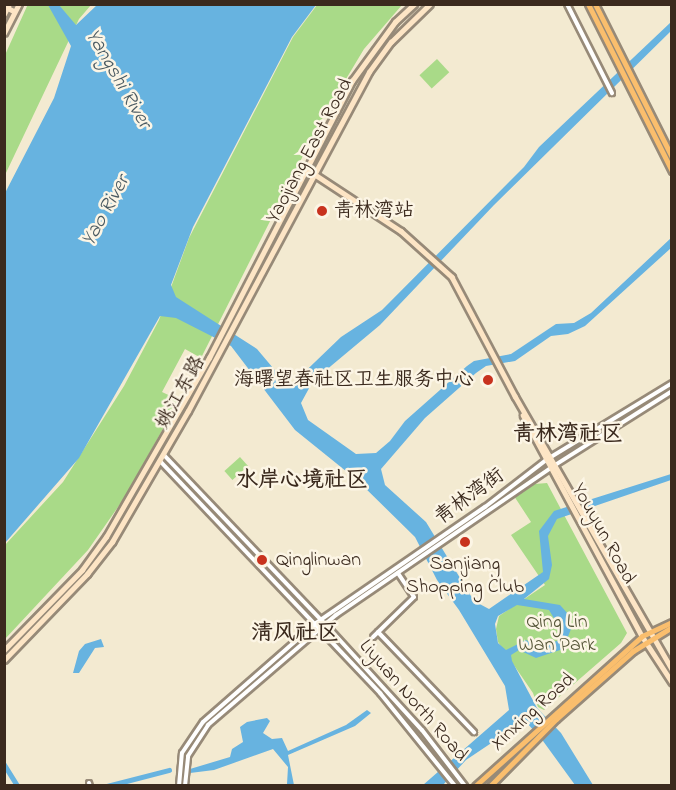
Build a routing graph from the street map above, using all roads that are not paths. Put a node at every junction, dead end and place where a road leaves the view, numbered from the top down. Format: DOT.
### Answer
graph roads {
  1 [pos="19,4"];
  2 [pos="414,4"];
  3 [pos="429,4"];
  4 [pos="567,4"];
  5 [pos="588,4"];
  6 [pos="595,4"];
  7 [pos="7,6"];
  8 [pos="14,11"];
  9 [pos="6,17"];
  10 [pos="4,33"];
  11 [pos="627,76"];
  12 [pos="612,93"];
  13 [pos="672,157"];
  14 [pos="306,168"];
  15 [pos="672,171"];
  16 [pos="316,174"];
  17 [pos="219,337"];
  18 [pos="226,341"];
  19 [pos="672,383"];
  20 [pos="672,391"];
  21 [pos="164,455"];
  22 [pos="548,458"];
  23 [pos="160,461"];
  24 [pos="553,467"];
  25 [pos="398,573"];
  26 [pos="321,619"];
  27 [pos="672,622"];
  28 [pos="316,623"];
  29 [pos="326,625"];
  30 [pos="672,627"];
  31 [pos="321,629"];
  32 [pos="378,632"];
  33 [pos="651,634"];
  34 [pos="372,637"];
  35 [pos="644,638"];
  36 [pos="4,650"];
  37 [pos="4,660"];
  38 [pos="672,669"];
  39 [pos="672,682"];
  40 [pos="474,732"];
  41 [pos="536,733"];
  42 [pos="179,786"];
  43 [pos="185,786"];
  44 [pos="455,786"];
  45 [pos="465,786"];
  46 [pos="475,786"];
  47 [pos="490,786"];
  1 -- 8 [label="main road"];
  2 -- 14 [label="main road, Yaojiang East Road"];
  3 -- 16 [label="main road, Yaojiang East Road"];
  4 -- 12 [label="street"];
  5 -- 11 [label="main road"];
  6 -- 11 [label="main road"];
  7 -- 8 [label="main road"];
  7 -- 9 [label="main road"];
  8 -- 9 [label="main road"];
  9 -- 10 [label="main road"];
  11 -- 13 [label="main road"];
  11 -- 15 [label="main road"];
  14 -- 16 [label="main road"];
  14 -- 17 [label="main road, Yaojiang East Road"];
  16 -- 18 [label="main road, Yaojiang East Road"];
  16 -- 22 [label="main road, Youyun Road"];
  17 -- 36 [label="main road, 姚江东路"];
  18 -- 21 [label="main road, 姚江东路"];
  19 -- 22 [label="street, 青林湾街"];
  20 -- 24 [label="street, 青林湾街"];
  21 -- 23 [label="main road"];
  21 -- 26 [label="street, Liyuan North Road"];
  22 -- 24 [label="main road, Youyun Road"];
  22 -- 26 [label="street, 青林湾街"];
  23 -- 28 [label="street, Liyuan North Road"];
  23 -- 37 [label="main road"];
  24 -- 25 [label="street, 青林湾街"];
  24 -- 33 [label="main road, Youyun Road"];
  24 -- 35 [label="main road, Youyun Road"];
  25 -- 29 [label="street, 青林湾街"];
  25 -- 32 [label="street"];
  26 -- 28 [label="street, 青林湾街"];
  26 -- 29 [label="street, Liyuan North Road"];
  27 -- 33 [label="main road, Xinxing Road"];
  28 -- 31 [label="street, Liyuan North Road"];
  28 -- 42 [label="street, 青林湾街"];
  29 -- 31 [label="street, 青林湾街"];
  29 -- 45 [label="street, Liyuan North Road"];
  30 -- 33 [label="main road, Xinxing Road"];
  31 -- 43 [label="street, 青林湾街"];
  31 -- 44 [label="street, Liyuan North Road"];
  32 -- 34 [label="street"];
  32 -- 40 [label="street"];
  33 -- 35 [label="main road, Xinxing Road"];
  33 -- 38 [label="main road, Youyun Road"];
  35 -- 39 [label="main road, Youyun Road"];
  35 -- 41 [label="main road, Xinxing Road"];
  41 -- 46 [label="main road, Xinxing Road"];
  41 -- 47 [label="main road, Xinxing Road"];
}
